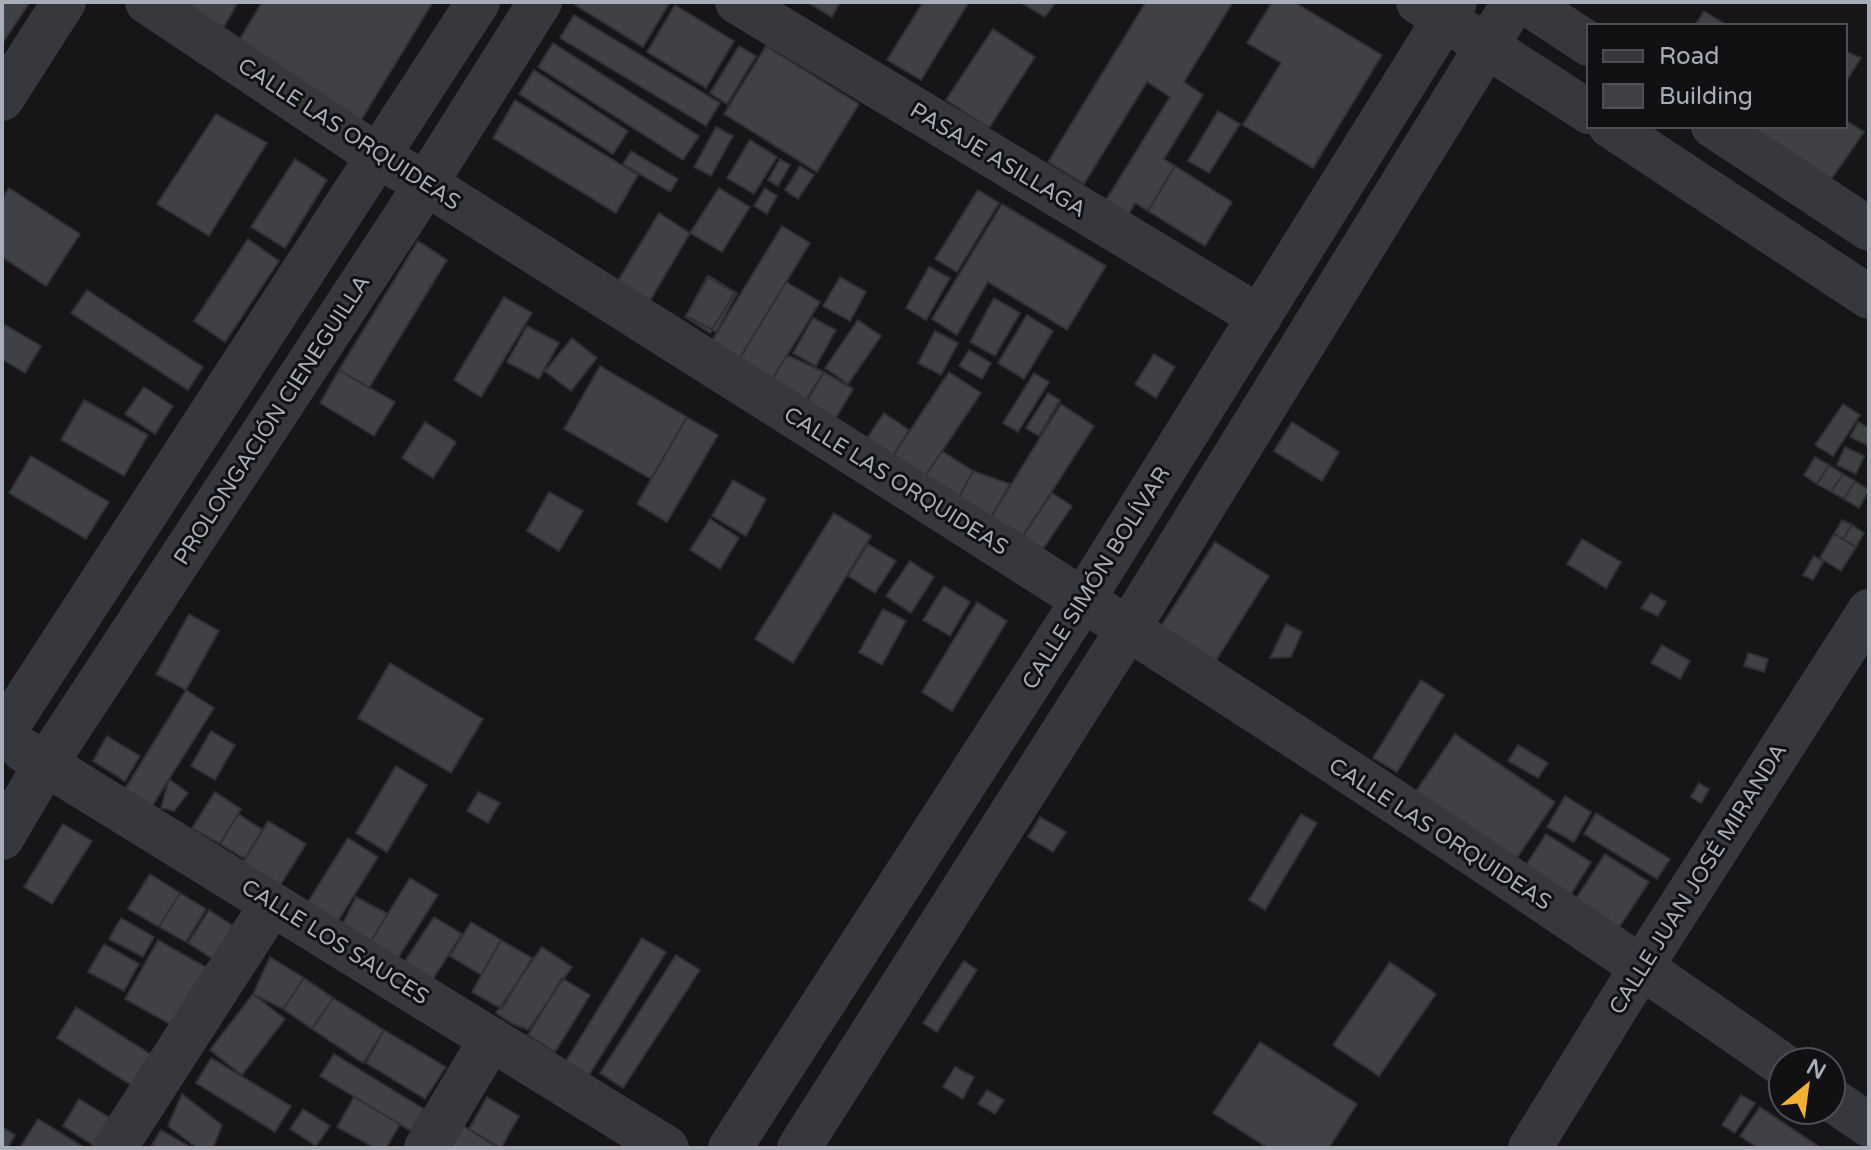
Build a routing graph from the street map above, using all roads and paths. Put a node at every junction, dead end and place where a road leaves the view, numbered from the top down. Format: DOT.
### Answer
graph roads {
  1 [pos="64,2"];
  2 [pos="147,2"];
  3 [pos="478,2"];
  4 [pos="540,2"];
  5 [pos="737,2"];
  6 [pos="1514,2"];
  7 [pos="1525,2"];
  8 [pos="1439,7"];
  9 [pos="1587,43"];
  10 [pos="1487,45"];
  11 [pos="2,99"];
  12 [pos="1587,111"];
  13 [pos="1613,128"];
  14 [pos="1716,128"];
  15 [pos="379,157"];
  16 [pos="425,183"];
  17 [pos="1869,229"];
  18 [pos="1869,297"];
  19 [pos="1260,317"];
  20 [pos="190,447"];
  21 [pos="236,475"];
  22 [pos="1083,600"];
  23 [pos="1869,611"];
  24 [pos="1128,629"];
  25 [pos="2,736"];
  26 [pos="45,765"];
  27 [pos="2,838"];
  28 [pos="272,904"];
  29 [pos="1642,966"];
  30 [pos="491,1039"];
  31 [pos="1767,1054"];
  32 [pos="1847,1110"];
  33 [pos="1869,1125"];
  34 [pos="115,1148"];
  35 [pos="426,1148"];
  36 [pos="667,1148"];
  37 [pos="730,1148"];
  38 [pos="799,1148"];
  39 [pos="1530,1148"];
  1 -- 11 [label="street"];
  2 -- 15 [label="street, CALLE LAS ORQUIDEAS"];
  3 -- 15 [label="street"];
  4 -- 16 [label="street, PROLONGACIÓN CIENEGUILLA"];
  5 -- 19 [label="street, PASAJE ASILLAGA"];
  6 -- 10 [label="street"];
  7 -- 9 [label="street"];
  8 -- 10 [label="street"];
  8 -- 19 [label="street, CALLE SIMÓN BOLÍVAR"];
  10 -- 12 [label="street"];
  10 -- 24 [label="street"];
  13 -- 18 [label="street"];
  14 -- 17 [label="street"];
  15 -- 16 [label="street, CALLE LAS ORQUIDEAS"];
  15 -- 20 [label="street"];
  16 -- 21 [label="street, PROLONGACIÓN CIENEGUILLA"];
  16 -- 22 [label="street, CALLE LAS ORQUIDEAS"];
  19 -- 22 [label="street, CALLE SIMÓN BOLÍVAR"];
  20 -- 21 [label="street"];
  20 -- 25 [label="street"];
  21 -- 26 [label="street, PROLONGACIÓN CIENEGUILLA"];
  22 -- 24 [label="street, CALLE LAS ORQUIDEAS"];
  22 -- 37 [label="street, CALLE SIMÓN BOLÍVAR"];
  23 -- 29 [label="street, CALLE JUAN JOSÉ MIRANDA"];
  24 -- 29 [label="street, CALLE LAS ORQUIDEAS"];
  24 -- 38 [label="street"];
  25 -- 26 [label="street, CALLE LOS SAUCES"];
  26 -- 27 [label="street, PROLONGACIÓN CIENEGUILLA"];
  26 -- 28 [label="street, CALLE LOS SAUCES"];
  28 -- 30 [label="street, CALLE LOS SAUCES"];
  28 -- 34 [label="street"];
  29 -- 31 [label="street, CALLE LAS ORQUIDEAS"];
  29 -- 39 [label="street, CALLE JUAN JOSÉ MIRANDA"];
  30 -- 35 [label="street"];
  30 -- 36 [label="street, CALLE LOS SAUCES"];
  32 -- 33 [label="street"];
}
